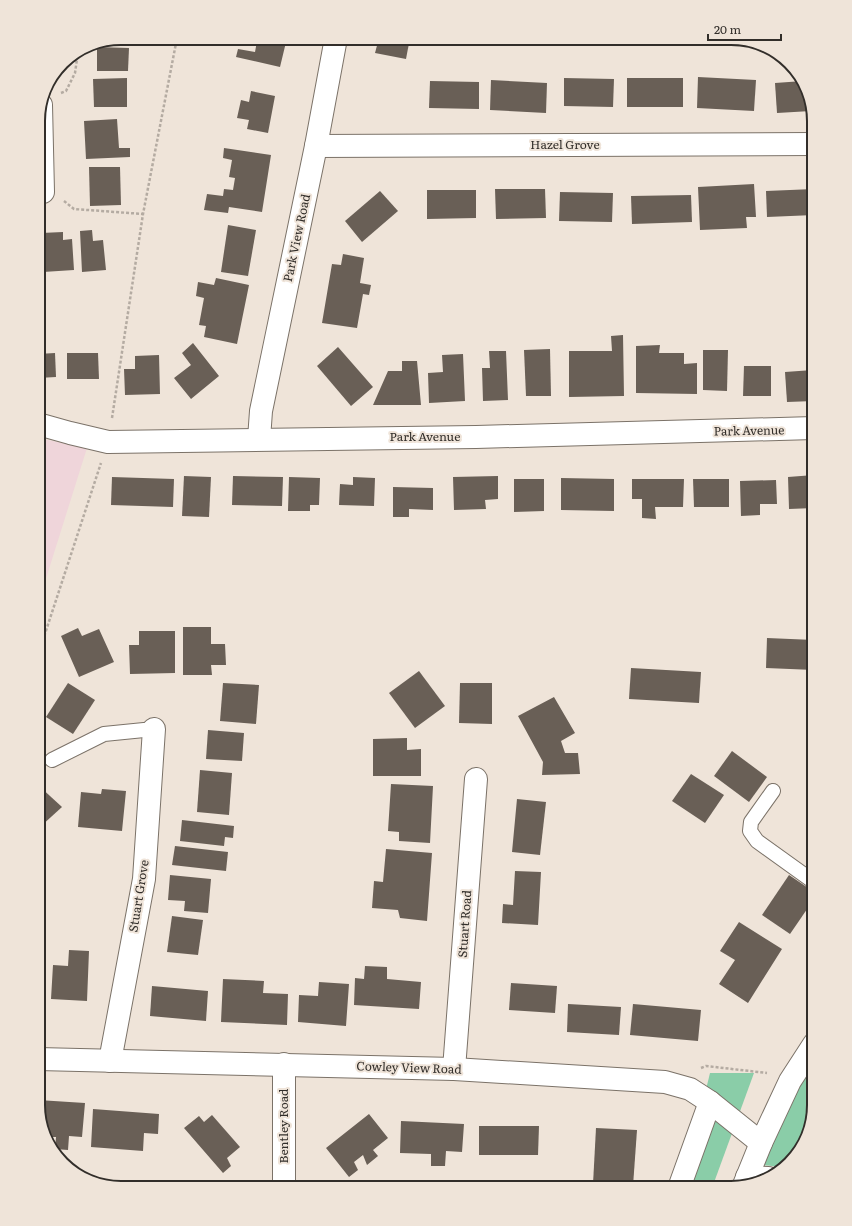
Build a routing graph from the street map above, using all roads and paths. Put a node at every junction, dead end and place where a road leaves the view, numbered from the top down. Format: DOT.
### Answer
graph roads {
  1 [pos="177,45"];
  2 [pos="335,45"];
  3 [pos="77,60"];
  4 [pos="60,93"];
  5 [pos="807,144"];
  6 [pos="316,146"];
  7 [pos="45,193"];
  8 [pos="143,214"];
  9 [pos="45,426"];
  10 [pos="807,428"];
  11 [pos="259,439"];
  12 [pos="108,442"];
  13 [pos="45,634"];
  14 [pos="154,729"];
  15 [pos="52,760"];
  16 [pos="476,779"];
  17 [pos="773,791"];
  18 [pos="807,877"];
  19 [pos="807,1055"];
  20 [pos="45,1059"];
  21 [pos="110,1061"];
  22 [pos="284,1064"];
  23 [pos="699,1068"];
  24 [pos="454,1069"];
  25 [pos="790,1081"];
  26 [pos="710,1102"];
  27 [pos="760,1143"];
  28 [pos="754,1177"];
  29 [pos="284,1181"];
  30 [pos="682,1181"];
  1 -- 8 [label="path"];
  2 -- 6 [label="street, Park View Road"];
  3 -- 4 [label="path"];
  5 -- 6 [label="street, Hazel Grove"];
  6 -- 11 [label="street, Park View Road"];
  7 -- 8 [label="path"];
  8 -- 12 [label="path"];
  9 -- 12 [label="street, Park Avenue"];
  10 -- 11 [label="street, Park Avenue"];
  11 -- 12 [label="street, Park Avenue"];
  12 -- 13 [label="path"];
  14 -- 15 [label="lane"];
  14 -- 21 [label="street, Stuart Grove"];
  16 -- 24 [label="street, Stuart Road"];
  17 -- 18 [label="lane"];
  19 -- 25 [label="street"];
  20 -- 21 [label="street, Cowley View Road"];
  21 -- 22 [label="street, Cowley View Road"];
  22 -- 24 [label="street, Cowley View Road"];
  22 -- 29 [label="street, Bentley Road"];
  23 -- 25 [label="path"];
  24 -- 26 [label="street, Cowley View Road"];
  25 -- 27 [label="street"];
  26 -- 27 [label="street, Cowley View Road"];
  26 -- 30 [label="street"];
  27 -- 28 [label="street"];
}
